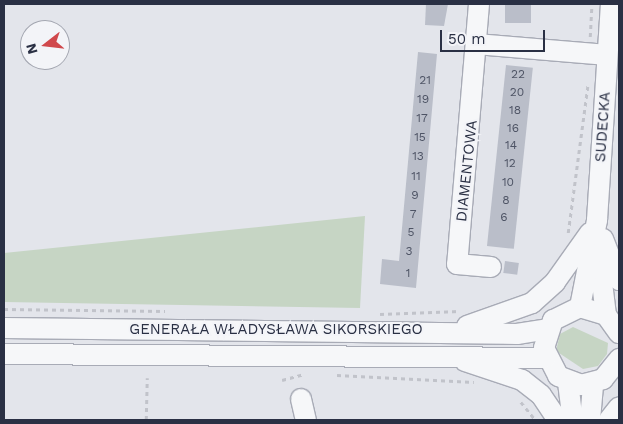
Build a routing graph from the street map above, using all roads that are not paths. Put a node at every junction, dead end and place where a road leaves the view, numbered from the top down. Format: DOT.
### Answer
graph roads {
  1 [pos="478,4"];
  2 [pos="611,4"];
  3 [pos="477,44"];
  4 [pos="607,55"];
  5 [pos="596,220"];
  6 [pos="491,268"];
  7 [pos="619,280"];
  8 [pos="580,307"];
  9 [pos="606,315"];
  10 [pos="4,328"];
  11 [pos="548,329"];
  12 [pos="454,330"];
  13 [pos="619,333"];
  14 [pos="4,354"];
  15 [pos="454,357"];
  16 [pos="546,358"];
  17 [pos="619,362"];
  18 [pos="568,382"];
  19 [pos="593,384"];
  20 [pos="301,399"];
  21 [pos="619,407"];
  22 [pos="306,420"];
  23 [pos="558,420"];
  24 [pos="573,420"];
  25 [pos="590,420"];
  26 [pos="609,420"];
  1 -- 3 [label="street, DIAMENTOWA"];
  2 -- 4 [label="street, SUDECKA"];
  3 -- 4 [label="street"];
  3 -- 6 [label="street, DIAMENTOWA"];
  4 -- 5 [label="street, SUDECKA"];
  5 -- 7 [label="street"];
  5 -- 8 [label="street, SUDECKA"];
  5 -- 9 [label="street, SUDECKA"];
  5 -- 12 [label="street"];
  8 -- 9 [label="street"];
  8 -- 11 [label="street"];
  9 -- 13 [label="street"];
  10 -- 12 [label="street, GENERAŁA WŁADYSŁAWA SIKORSKIEGO"];
  11 -- 12 [label="street, GENERAŁA WŁADYSŁAWA SIKORSKIEGO"];
  11 -- 16 [label="street"];
  14 -- 15 [label="street, GENERAŁA WŁADYSŁAWA SIKORSKIEGO"];
  15 -- 16 [label="street, GENERAŁA WŁADYSŁAWA SIKORSKIEGO"];
  15 -- 23 [label="street"];
  16 -- 18 [label="street"];
  17 -- 19 [label="street"];
  18 -- 19 [label="street"];
  18 -- 24 [label="street"];
  19 -- 25 [label="street"];
  20 -- 22 [label="street"];
  21 -- 26 [label="street"];
}
